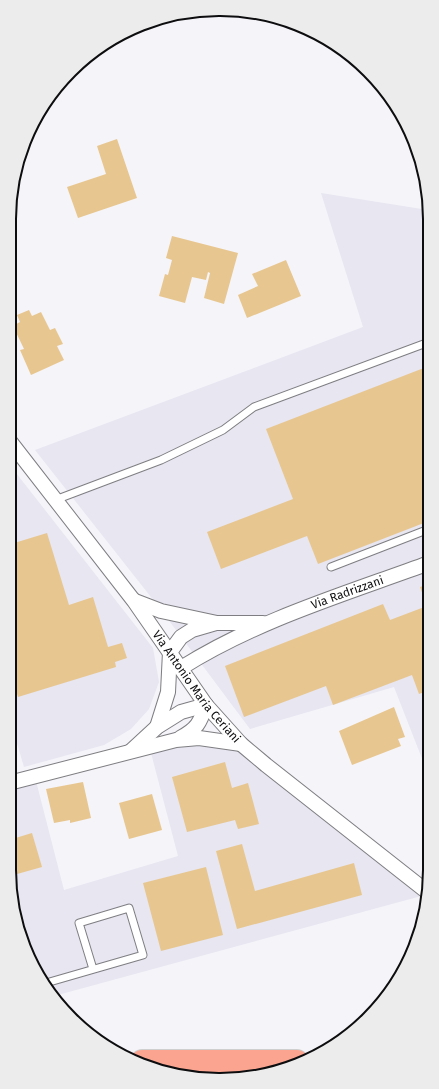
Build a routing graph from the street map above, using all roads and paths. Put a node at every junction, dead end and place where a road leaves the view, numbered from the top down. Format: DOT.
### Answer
graph roads {
  1 [pos="423,344"];
  2 [pos="16,449"];
  3 [pos="55,500"];
  4 [pos="423,531"];
  5 [pos="423,565"];
  6 [pos="331,567"];
  7 [pos="134,601"];
  8 [pos="217,623"];
  9 [pos="266,623"];
  10 [pos="170,652"];
  11 [pos="181,668"];
  12 [pos="206,705"];
  13 [pos="157,726"];
  14 [pos="176,740"];
  15 [pos="241,744"];
  16 [pos="128,753"];
  17 [pos="16,781"];
  18 [pos="422,888"];
  19 [pos="93,969"];
  20 [pos="49,982"];
  21 [pos="151,1061"];
  22 [pos="288,1061"];
  1 -- 3 [label="lane"];
  2 -- 3 [label="street, Via Antonio Maria Ceriani"];
  3 -- 7 [label="street, Via Antonio Maria Ceriani"];
  4 -- 6 [label="lane"];
  5 -- 9 [label="street, Via Radrizzani"];
  7 -- 8 [label="street, Via Radrizzani"];
  7 -- 10 [label="street, Via Antonio Maria Ceriani"];
  8 -- 9 [label="street, Via Radrizzani"];
  8 -- 10 [label="street, Via Radrizzani"];
  9 -- 11 [label="street, Via Radrizzani"];
  10 -- 11 [label="street, Via Antonio Maria Ceriani"];
  10 -- 13 [label="street"];
  11 -- 12 [label="street, Via Antonio Maria Ceriani"];
  12 -- 13 [label="street"];
  12 -- 14 [label="street"];
  12 -- 15 [label="street, Via Antonio Maria Ceriani"];
  13 -- 16 [label="street"];
  14 -- 15 [label="street"];
  14 -- 16 [label="street"];
  15 -- 18 [label="street, Via Antonio Maria Ceriani"];
  16 -- 17 [label="street"];
  19 -- 19 [label="lane"];
  19 -- 20 [label="lane"];
  21 -- 22 [label="highway"];
}
